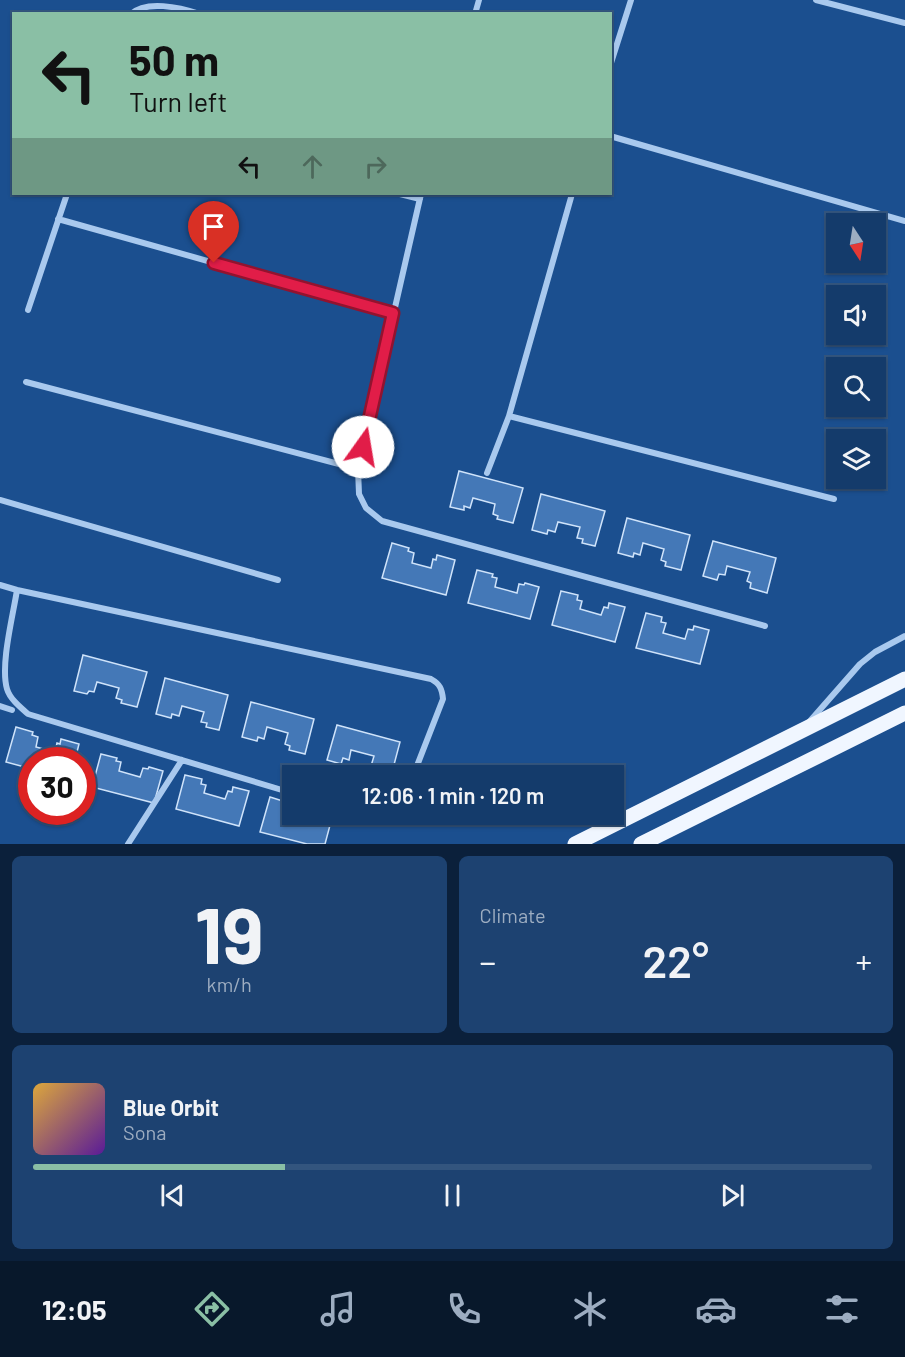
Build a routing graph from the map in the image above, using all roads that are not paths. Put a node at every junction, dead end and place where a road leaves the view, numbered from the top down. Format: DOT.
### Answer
graph roads {
  1 [pos="631,0"];
  2 [pos="816,0"];
  3 [pos="131,12"];
  4 [pos="194,12"];
  5 [pos="905,23"];
  6 [pos="612,60"];
  7 [pos="612,137"];
  8 [pos="67,195"];
  9 [pos="572,195"];
  10 [pos="420,196"];
  11 [pos="58,219"];
  12 [pos="905,221"];
  13 [pos="28,310"];
  14 [pos="393,313"];
  15 [pos="26,382"];
  16 [pos="509,416"];
  17 [pos="358,469"];
  18 [pos="488,473"];
  19 [pos="834,499"];
  20 [pos="0,500"];
  21 [pos="278,580"];
  22 [pos="0,585"];
  23 [pos="17,590"];
  24 [pos="765,626"];
  25 [pos="905,636"];
  26 [pos="905,679"];
  27 [pos="0,706"];
  28 [pos="12,710"];
  29 [pos="901,717"];
  30 [pos="801,730"];
  31 [pos="182,760"];
  32 [pos="417,765"];
  33 [pos="282,790"];
  34 [pos="128,844"];
  35 [pos="575,844"];
  36 [pos="641,844"];
  1 -- 6 [label="street"];
  2 -- 5 [label="street"];
  3 -- 4 [label="street"];
  7 -- 12 [label="street"];
  8 -- 11 [label="street"];
  9 -- 16 [label="street"];
  10 -- 14 [label="street"];
  11 -- 13 [label="street"];
  11 -- 14 [label="street"];
  14 -- 17 [label="street"];
  15 -- 17 [label="street"];
  16 -- 18 [label="street"];
  16 -- 19 [label="street"];
  17 -- 24 [label="street"];
  20 -- 21 [label="street"];
  22 -- 23 [label="street"];
  23 -- 31 [label="street"];
  23 -- 32 [label="street"];
  25 -- 30 [label="street"];
  26 -- 30 [label="main road"];
  27 -- 28 [label="street"];
  29 -- 36 [label="main road"];
  30 -- 35 [label="main road"];
  31 -- 33 [label="street"];
  31 -- 34 [label="street"];
}
